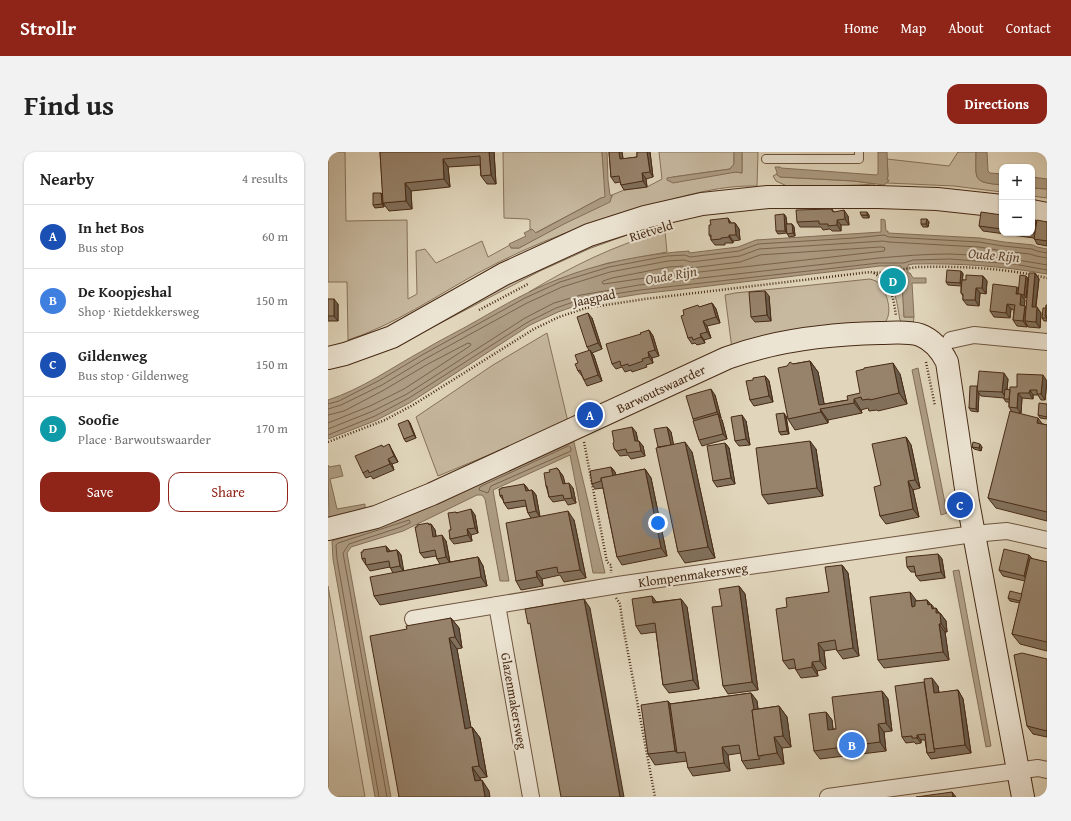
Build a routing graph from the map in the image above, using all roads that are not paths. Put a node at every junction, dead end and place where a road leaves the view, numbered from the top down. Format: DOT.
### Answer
graph roads {
  1 [pos="859,152"];
  2 [pos="766,159"];
  3 [pos="999,206"];
  4 [pos="1035,212"];
  5 [pos="1047,214"];
  6 [pos="1047,342"];
  7 [pos="944,343"];
  8 [pos="328,358"];
  9 [pos="328,530"];
  10 [pos="973,534"];
  11 [pos="1047,540"];
  12 [pos="497,605"];
  13 [pos="413,619"];
  14 [pos="1047,770"];
  15 [pos="1011,772"];
  16 [pos="531,797"];
  17 [pos="828,797"];
  18 [pos="1023,797"];
  1 -- 2 [label="lane"];
  3 -- 8 [label="street, Rietveld"];
  4 -- 5 [label="street"];
  6 -- 7 [label="street"];
  7 -- 9 [label="street, Barwoutswaarder"];
  7 -- 10 [label="street"];
  10 -- 11 [label="street, Klompenmakersweg"];
  10 -- 12 [label="street, Klompenmakersweg"];
  10 -- 15 [label="street"];
  12 -- 13 [label="street, Klompenmakersweg"];
  12 -- 16 [label="street, Glazenmakersweg"];
  14 -- 15 [label="street"];
  15 -- 17 [label="street"];
  15 -- 18 [label="street"];
}
